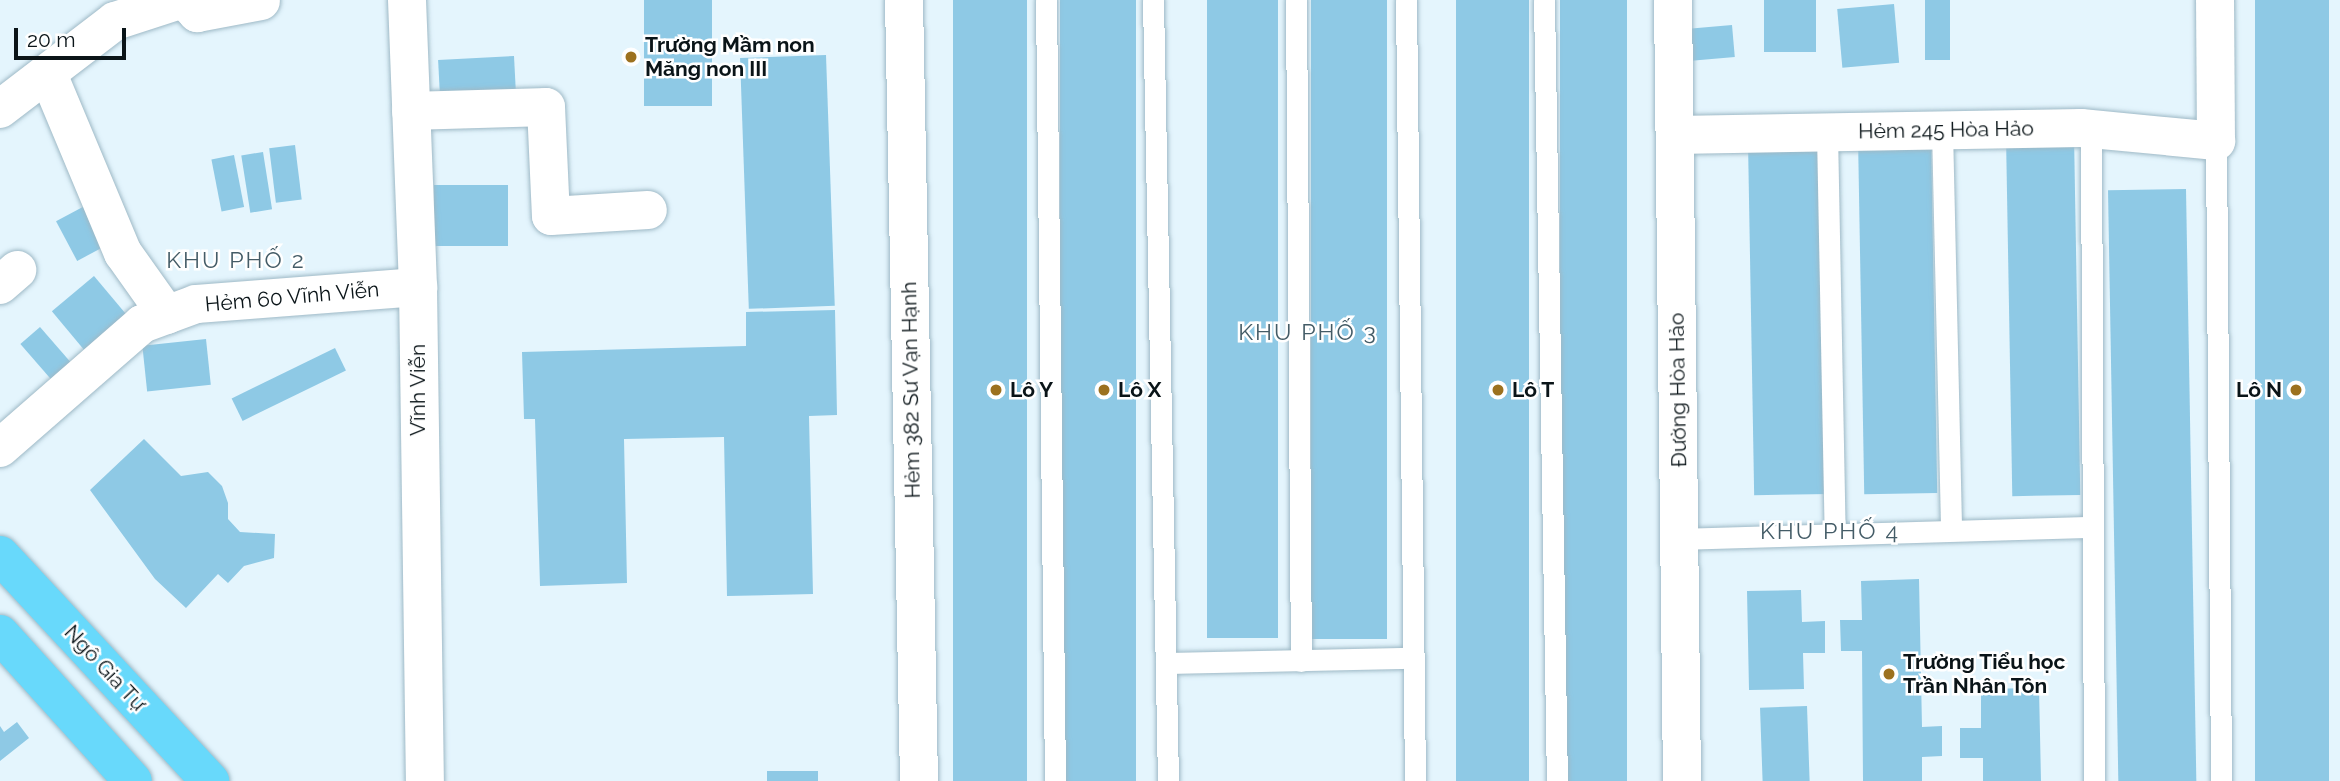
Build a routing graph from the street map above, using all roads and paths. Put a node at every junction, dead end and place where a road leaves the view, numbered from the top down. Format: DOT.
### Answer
graph roads {
  1 [pos="407,0"];
  2 [pos="904,0"];
  3 [pos="1046,0"];
  4 [pos="1153,0"];
  5 [pos="1296,0"];
  6 [pos="1406,0"];
  7 [pos="1544,0"];
  8 [pos="1673,0"];
  9 [pos="2215,0"];
  10 [pos="261,1"];
  11 [pos="170,2"];
  12 [pos="48,74"];
  13 [pos="0,108"];
  14 [pos="411,111"];
  15 [pos="1942,129"];
  16 [pos="2091,130"];
  17 [pos="1827,132"];
  18 [pos="1675,135"];
  19 [pos="2216,141"];
  20 [pos="648,210"];
  21 [pos="418,287"];
  22 [pos="167,314"];
  23 [pos="0,447"];
  24 [pos="2093,527"];
  25 [pos="1951,529"];
  26 [pos="1835,534"];
  27 [pos="1679,539"];
  28 [pos="0,555"];
  29 [pos="0,634"];
  30 [pos="1413,658"];
  31 [pos="1301,661"];
  32 [pos="1166,663"];
  33 [pos="133,781"];
  34 [pos="210,781"];
  35 [pos="425,781"];
  36 [pos="919,781"];
  37 [pos="1055,781"];
  38 [pos="1168,781"];
  39 [pos="1415,781"];
  40 [pos="1557,781"];
  41 [pos="1682,781"];
  42 [pos="2094,781"];
  43 [pos="2221,781"];
  1 -- 14 [label="street, Vĩnh Viễn"];
  2 -- 36 [label="street, Hẻm 382 Sư Vạn Hạnh"];
  3 -- 37 [label="lane"];
  4 -- 32 [label="lane"];
  5 -- 31 [label="lane"];
  6 -- 30 [label="lane"];
  7 -- 40 [label="lane"];
  8 -- 18 [label="street, Đường Hòa Hảo"];
  9 -- 19 [label="street"];
  10 -- 11 [label="street"];
  11 -- 12 [label="street"];
  12 -- 13 [label="street"];
  12 -- 22 [label="street"];
  14 -- 20 [label="street"];
  14 -- 21 [label="street, Vĩnh Viễn"];
  15 -- 16 [label="street, Hẻm 245 Hòa Hảo"];
  15 -- 17 [label="street, Hẻm 245 Hòa Hảo"];
  15 -- 25 [label="lane"];
  16 -- 19 [label="street, Hẻm 245 Hòa Hảo"];
  16 -- 24 [label="lane"];
  17 -- 18 [label="street, Hẻm 245 Hòa Hảo"];
  17 -- 26 [label="lane"];
  18 -- 27 [label="street, Đường Hòa Hảo"];
  19 -- 43 [label="lane"];
  21 -- 22 [label="street, Hẻm 60 Vĩnh Viễn"];
  21 -- 35 [label="street, Vĩnh Viễn"];
  22 -- 23 [label="street, Hẻm 60 Vĩnh Viễn"];
  24 -- 25 [label="lane"];
  24 -- 42 [label="lane"];
  25 -- 26 [label="lane"];
  26 -- 27 [label="lane"];
  27 -- 41 [label="street, Đường Hòa Hảo"];
  28 -- 34 [label="main road, Ngô Gia Tự"];
  29 -- 33 [label="main road"];
  30 -- 31 [label="lane"];
  30 -- 39 [label="lane"];
  31 -- 32 [label="lane"];
  32 -- 38 [label="lane"];
}
